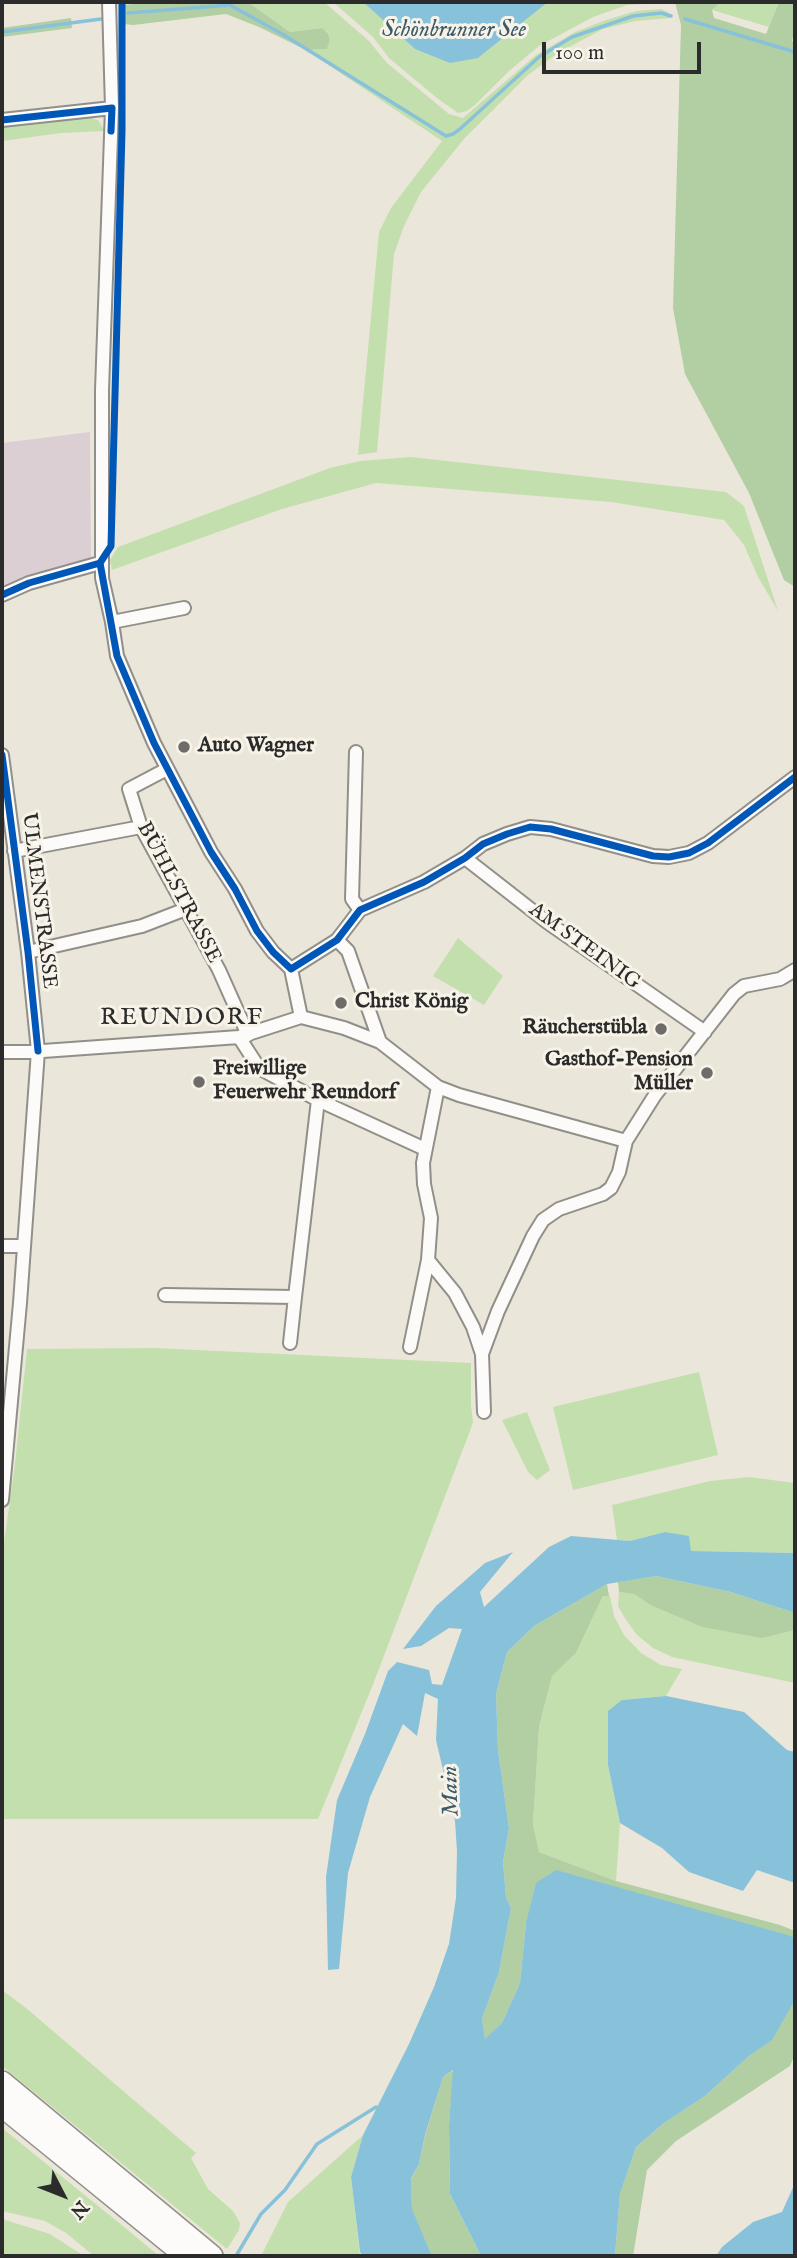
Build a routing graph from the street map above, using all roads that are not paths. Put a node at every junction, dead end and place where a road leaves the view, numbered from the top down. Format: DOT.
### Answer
graph roads {
  1 [pos="109,2"];
  2 [pos="111,108"];
  3 [pos="2,120"];
  4 [pos="100,562"];
  5 [pos="2,595"];
  6 [pos="184,608"];
  7 [pos="112,622"];
  8 [pos="356,752"];
  9 [pos="2,755"];
  10 [pos="167,769"];
  11 [pos="795,778"];
  12 [pos="141,827"];
  13 [pos="14,851"];
  14 [pos="465,858"];
  15 [pos="186,909"];
  16 [pos="360,910"];
  17 [pos="337,940"];
  18 [pos="28,952"];
  19 [pos="291,969"];
  20 [pos="795,970"];
  21 [pos="780,979"];
  22 [pos="795,981"];
  23 [pos="301,1017"];
  24 [pos="705,1032"];
  25 [pos="244,1036"];
  26 [pos="380,1042"];
  27 [pos="38,1051"];
  28 [pos="2,1052"];
  29 [pos="438,1087"];
  30 [pos="317,1100"];
  31 [pos="626,1141"];
  32 [pos="425,1149"];
  33 [pos="2,1246"];
  34 [pos="24,1246"];
  35 [pos="428,1260"];
  36 [pos="165,1295"];
  37 [pos="295,1297"];
  38 [pos="290,1343"];
  39 [pos="410,1347"];
  40 [pos="482,1354"];
  41 [pos="484,1412"];
  42 [pos="2,1500"];
  43 [pos="2,2082"];
  44 [pos="2,2106"];
  45 [pos="186,2249"];
  46 [pos="212,2256"];
  1 -- 2 [label="street"];
  2 -- 3 [label="street"];
  2 -- 4 [label="street"];
  4 -- 5 [label="street"];
  4 -- 7 [label="street"];
  6 -- 7 [label="street"];
  7 -- 10 [label="street"];
  8 -- 16 [label="street"];
  9 -- 13 [label="street, ULMENSTRASSE"];
  10 -- 12 [label="street, BÜHLSTRASSE"];
  10 -- 19 [label="street"];
  11 -- 14 [label="street"];
  12 -- 13 [label="street"];
  12 -- 15 [label="street, BÜHLSTRASSE"];
  13 -- 18 [label="street, ULMENSTRASSE"];
  14 -- 16 [label="street"];
  14 -- 24 [label="street, AM STEINIG"];
  15 -- 18 [label="street"];
  15 -- 25 [label="street, BÜHLSTRASSE"];
  16 -- 17 [label="street"];
  17 -- 19 [label="street"];
  17 -- 26 [label="street"];
  18 -- 27 [label="street, ULMENSTRASSE"];
  19 -- 23 [label="street"];
  20 -- 21 [label="street"];
  21 -- 22 [label="street"];
  21 -- 24 [label="street"];
  23 -- 25 [label="street"];
  23 -- 26 [label="street"];
  24 -- 31 [label="street"];
  25 -- 27 [label="street"];
  25 -- 30 [label="street, BÜHLSTRASSE"];
  26 -- 29 [label="street"];
  27 -- 28 [label="street"];
  27 -- 34 [label="street, ULMENSTRASSE"];
  29 -- 31 [label="street"];
  29 -- 32 [label="street"];
  30 -- 32 [label="street, BÜHLSTRASSE"];
  30 -- 37 [label="street"];
  31 -- 40 [label="street"];
  32 -- 35 [label="street"];
  33 -- 34 [label="street"];
  34 -- 42 [label="street, ULMENSTRASSE"];
  35 -- 39 [label="street"];
  35 -- 40 [label="street"];
  36 -- 37 [label="street"];
  37 -- 38 [label="street"];
  40 -- 41 [label="street"];
  43 -- 45 [label="highway"];
  44 -- 45 [label="highway"];
  45 -- 46 [label="highway"];
}
